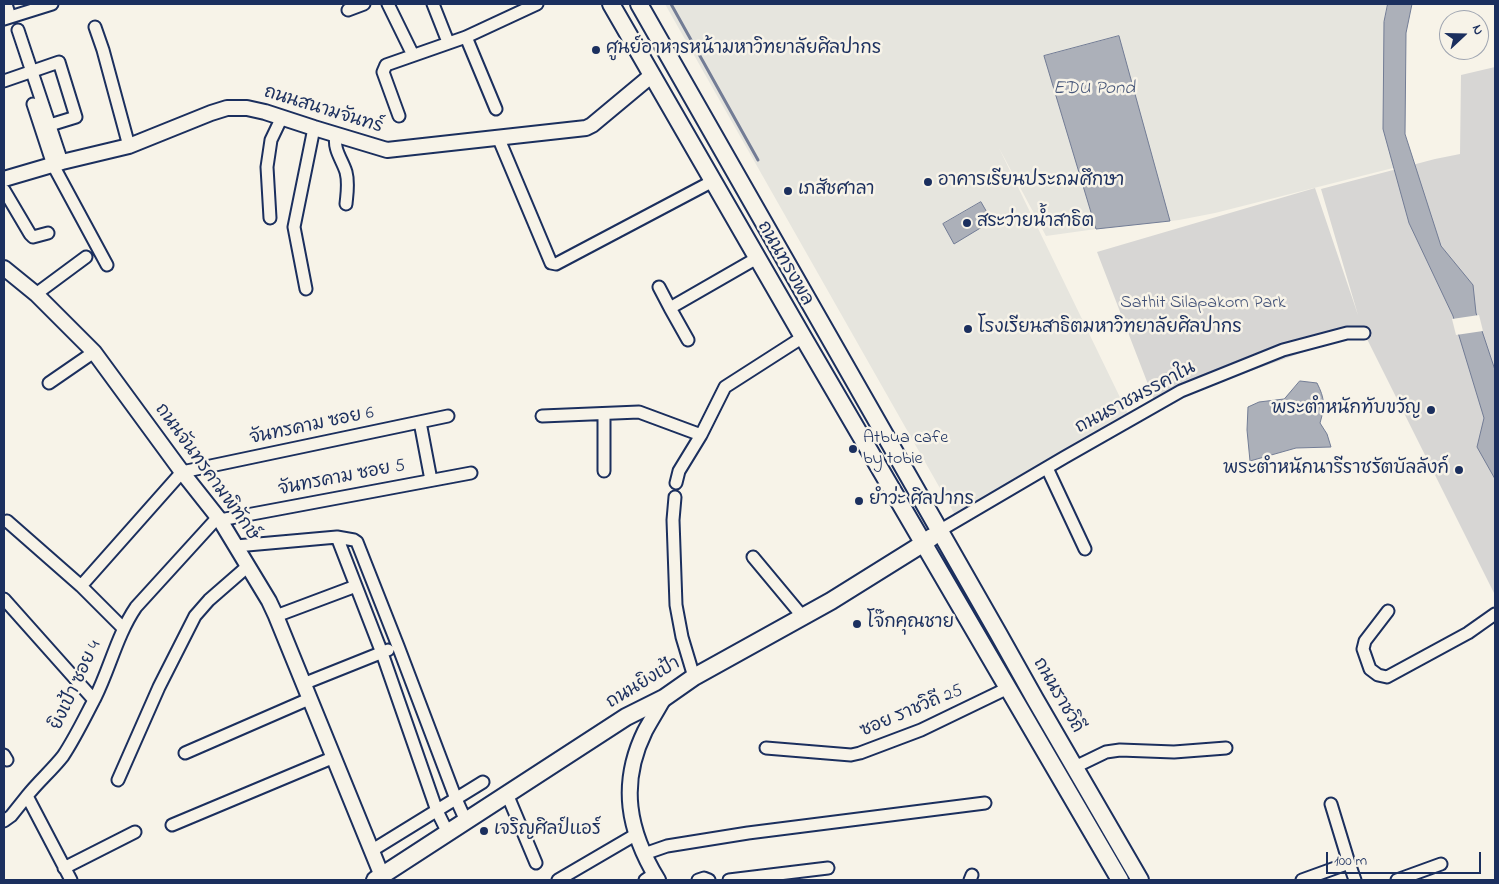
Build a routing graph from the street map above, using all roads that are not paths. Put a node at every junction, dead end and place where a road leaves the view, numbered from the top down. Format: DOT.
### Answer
graph roads {
  1 [pos="6,4"];
  2 [pos="52,4"];
  3 [pos="364,4"];
  4 [pos="388,4"];
  5 [pos="433,4"];
  6 [pos="537,4"];
  7 [pos="611,4"];
  8 [pos="639,4"];
  9 [pos="33,7"];
  10 [pos="348,10"];
  11 [pos="7,18"];
  12 [pos="95,27"];
  13 [pos="18,30"];
  14 [pos="466,37"];
  15 [pos="448,42"];
  16 [pos="412,55"];
  17 [pos="677,71"];
  18 [pos="32,72"];
  19 [pos="654,79"];
  20 [pos="4,81"];
  21 [pos="33,104"];
  22 [pos="496,109"];
  23 [pos="399,116"];
  24 [pos="282,117"];
  25 [pos="50,125"];
  26 [pos="314,128"];
  27 [pos="336,135"];
  28 [pos="498,137"];
  29 [pos="129,146"];
  30 [pos="58,163"];
  31 [pos="4,179"];
  32 [pos="714,181"];
  33 [pos="4,190"];
  34 [pos="346,204"];
  35 [pos="270,218"];
  36 [pos="48,233"];
  37 [pos="86,256"];
  38 [pos="757,258"];
  39 [pos="107,265"];
  40 [pos="4,268"];
  41 [pos="659,287"];
  42 [pos="306,289"];
  43 [pos="36,294"];
  44 [pos="670,308"];
  45 [pos="1364,333"];
  46 [pos="803,337"];
  47 [pos="688,340"];
  48 [pos="94,352"];
  49 [pos="49,383"];
  50 [pos="604,414"];
  51 [pos="448,416"];
  52 [pos="542,416"];
  53 [pos="420,422"];
  54 [pos="701,435"];
  55 [pos="1047,468"];
  56 [pos="604,471"];
  57 [pos="182,472"];
  58 [pos="472,474"];
  59 [pos="431,480"];
  60 [pos="676,483"];
  61 [pos="675,498"];
  62 [pos="219,519"];
  63 [pos="6,520"];
  64 [pos="939,531"];
  65 [pos="337,537"];
  66 [pos="924,543"];
  67 [pos="236,546"];
  68 [pos="1085,549"];
  69 [pos="753,557"];
  70 [pos="248,566"];
  71 [pos="81,586"];
  72 [pos="356,586"];
  73 [pos="4,599"];
  74 [pos="1388,611"];
  75 [pos="1495,614"];
  76 [pos="276,616"];
  77 [pos="803,616"];
  78 [pos="123,628"];
  79 [pos="398,646"];
  80 [pos="382,653"];
  81 [pos="694,677"];
  82 [pos="304,684"];
  83 [pos="1008,688"];
  84 [pos="664,698"];
  85 [pos="94,700"];
  86 [pos="309,700"];
  87 [pos="626,717"];
  88 [pos="645,730"];
  89 [pos="766,748"];
  90 [pos="1226,748"];
  91 [pos="185,753"];
  92 [pos="332,758"];
  93 [pos="1075,767"];
  94 [pos="118,780"];
  95 [pos="483,782"];
  96 [pos="507,794"];
  97 [pos="27,796"];
  98 [pos="456,799"];
  99 [pos="985,803"];
  100 [pos="1332,804"];
  101 [pos="438,811"];
  102 [pos="4,821"];
  103 [pos="466,821"];
  104 [pos="172,825"];
  105 [pos="134,832"];
  106 [pos="448,833"];
  107 [pos="635,835"];
  108 [pos="371,851"];
  109 [pos="644,854"];
  110 [pos="536,863"];
  111 [pos="1349,863"];
  112 [pos="1441,864"];
  113 [pos="64,868"];
  114 [pos="828,868"];
  115 [pos="652,878"];
  116 [pos="380,879"];
  117 [pos="71,880"];
  118 [pos="558,880"];
  119 [pos="698,880"];
  120 [pos="709,880"];
  121 [pos="729,880"];
  122 [pos="1120,880"];
  123 [pos="1140,880"];
  124 [pos="1302,880"];
  125 [pos="1355,880"];
  126 [pos="1397,880"];
  1 -- 11 [label="street"];
  2 -- 9 [label="street"];
  3 -- 10 [label="street"];
  4 -- 16 [label="street"];
  5 -- 15 [label="street"];
  6 -- 14 [label="street"];
  7 -- 19 [label="main road, ถนนทรงพล"];
  8 -- 17 [label="main road, ถนนทรงพล"];
  9 -- 11 [label="street"];
  12 -- 29 [label="street"];
  13 -- 18 [label="street"];
  14 -- 15 [label="street"];
  14 -- 22 [label="street"];
  15 -- 16 [label="street"];
  16 -- 23 [label="street"];
  17 -- 19 [label="main road"];
  17 -- 64 [label="main road, ถนนทรงพล"];
  18 -- 20 [label="street"];
  18 -- 25 [label="street"];
  18 -- 25 [label="street"];
  19 -- 28 [label="street, ถนนสนามจันทร์"];
  19 -- 32 [label="main road, ถนนทรงพล"];
  21 -- 30 [label="street"];
  24 -- 26 [label="street, ถนนสนามจันทร์"];
  24 -- 29 [label="street, ถนนสนามจันทร์"];
  24 -- 35 [label="street"];
  25 -- 30 [label="street"];
  26 -- 27 [label="street, ถนนสนามจันทร์"];
  26 -- 42 [label="street"];
  27 -- 28 [label="street, ถนนสนามจันทร์"];
  27 -- 34 [label="street"];
  28 -- 32 [label="street"];
  29 -- 30 [label="street, ถนนสนามจันทร์"];
  30 -- 31 [label="street, ถนนสนามจันทร์"];
  30 -- 39 [label="street"];
  32 -- 38 [label="main road, ถนนทรงพล"];
  33 -- 36 [label="street"];
  37 -- 43 [label="street"];
  38 -- 44 [label="street"];
  38 -- 46 [label="main road, ถนนทรงพล"];
  40 -- 43 [label="street, ถนนจันทรคามพิทักษ์"];
  41 -- 44 [label="street"];
  43 -- 48 [label="street, ถนนจันทรคามพิทักษ์"];
  44 -- 47 [label="street"];
  45 -- 55 [label="street, ถนนราชมรรคาใน"];
  46 -- 54 [label="street"];
  46 -- 66 [label="main road, ถนนทรงพล"];
  48 -- 49 [label="street"];
  48 -- 57 [label="street, ถนนจันทรคามพิทักษ์"];
  50 -- 52 [label="street"];
  50 -- 54 [label="street"];
  50 -- 56 [label="street"];
  51 -- 53 [label="street, จันทรคาม ซอย 6"];
  53 -- 57 [label="street, จันทรคาม ซอย 6"];
  53 -- 59 [label="street"];
  54 -- 60 [label="street"];
  55 -- 64 [label="street, ถนนราชมรรคาใน"];
  55 -- 68 [label="street"];
  57 -- 62 [label="street, ถนนจันทรคามพิทักษ์"];
  57 -- 71 [label="street"];
  58 -- 59 [label="street, จันทรคาม ซอย 5"];
  59 -- 62 [label="street, จันทรคาม ซอย 5"];
  61 -- 81 [label="street"];
  62 -- 67 [label="street, ถนนจันทรคามพิทักษ์"];
  62 -- 78 [label="street, ยิงเป้า ซอย 4"];
  63 -- 71 [label="street"];
  64 -- 66 [label="main road, ถนนยิงเป้า"];
  64 -- 93 [label="main road, ถนนราชวิถี"];
  65 -- 67 [label="street"];
  65 -- 72 [label="street"];
  65 -- 79 [label="street"];
  66 -- 77 [label="main road, ถนนยิงเป้า"];
  66 -- 83 [label="main road"];
  67 -- 70 [label="street, ถนนจันทรคามพิทักษ์"];
  69 -- 77 [label="street"];
  70 -- 76 [label="street, ถนนจันทรคามพิทักษ์"];
  70 -- 94 [label="street"];
  71 -- 78 [label="street"];
  72 -- 76 [label="street"];
  72 -- 80 [label="street"];
  73 -- 85 [label="street"];
  74 -- 75 [label="street"];
  76 -- 82 [label="street, ถนนจันทรคามพิทักษ์"];
  77 -- 81 [label="main road, ถนนยิงเป้า"];
  78 -- 85 [label="street, ยิงเป้า ซอย 4"];
  79 -- 80 [label="street"];
  79 -- 98 [label="street"];
  80 -- 82 [label="street"];
  80 -- 101 [label="street"];
  81 -- 84 [label="main road, ถนนยิงเป้า"];
  82 -- 86 [label="street, ถนนจันทรคามพิทักษ์"];
  83 -- 89 [label="street, ซอย ราชวิถี 25"];
  83 -- 122 [label="main road"];
  84 -- 87 [label="main road, ถนนยิงเป้า"];
  84 -- 88 [label="street"];
  85 -- 97 [label="street, ยิงเป้า ซอย 4"];
  86 -- 91 [label="street"];
  86 -- 92 [label="street, ถนนจันทรคามพิทักษ์"];
  87 -- 88 [label="street"];
  87 -- 96 [label="main road, ถนนยิงเป้า"];
  88 -- 107 [label="street"];
  90 -- 93 [label="street"];
  92 -- 104 [label="street"];
  92 -- 108 [label="street, ถนนจันทรคามพิทักษ์"];
  93 -- 123 [label="main road, ถนนราชวิถี"];
  95 -- 98 [label="street"];
  96 -- 103 [label="main road, ถนนยิงเป้า"];
  96 -- 110 [label="street"];
  97 -- 102 [label="street, ยิงเป้า ซอย 4"];
  97 -- 113 [label="street"];
  98 -- 101 [label="street"];
  98 -- 103 [label="street"];
  99 -- 109 [label="street"];
  100 -- 111 [label="street"];
  101 -- 106 [label="street"];
  101 -- 108 [label="street"];
  103 -- 106 [label="main road, ถนนยิงเป้า"];
  105 -- 113 [label="street"];
  106 -- 116 [label="main road, ถนนยิงเป้า"];
  107 -- 109 [label="street"];
  107 -- 118 [label="street"];
  108 -- 116 [label="street, ถนนจันทรคามพิทักษ์"];
  109 -- 115 [label="street"];
  111 -- 124 [label="street"];
  111 -- 125 [label="street"];
  112 -- 126 [label="street"];
  113 -- 117 [label="street"];
  114 -- 121 [label="street"];
  119 -- 120 [label="street"];
}
